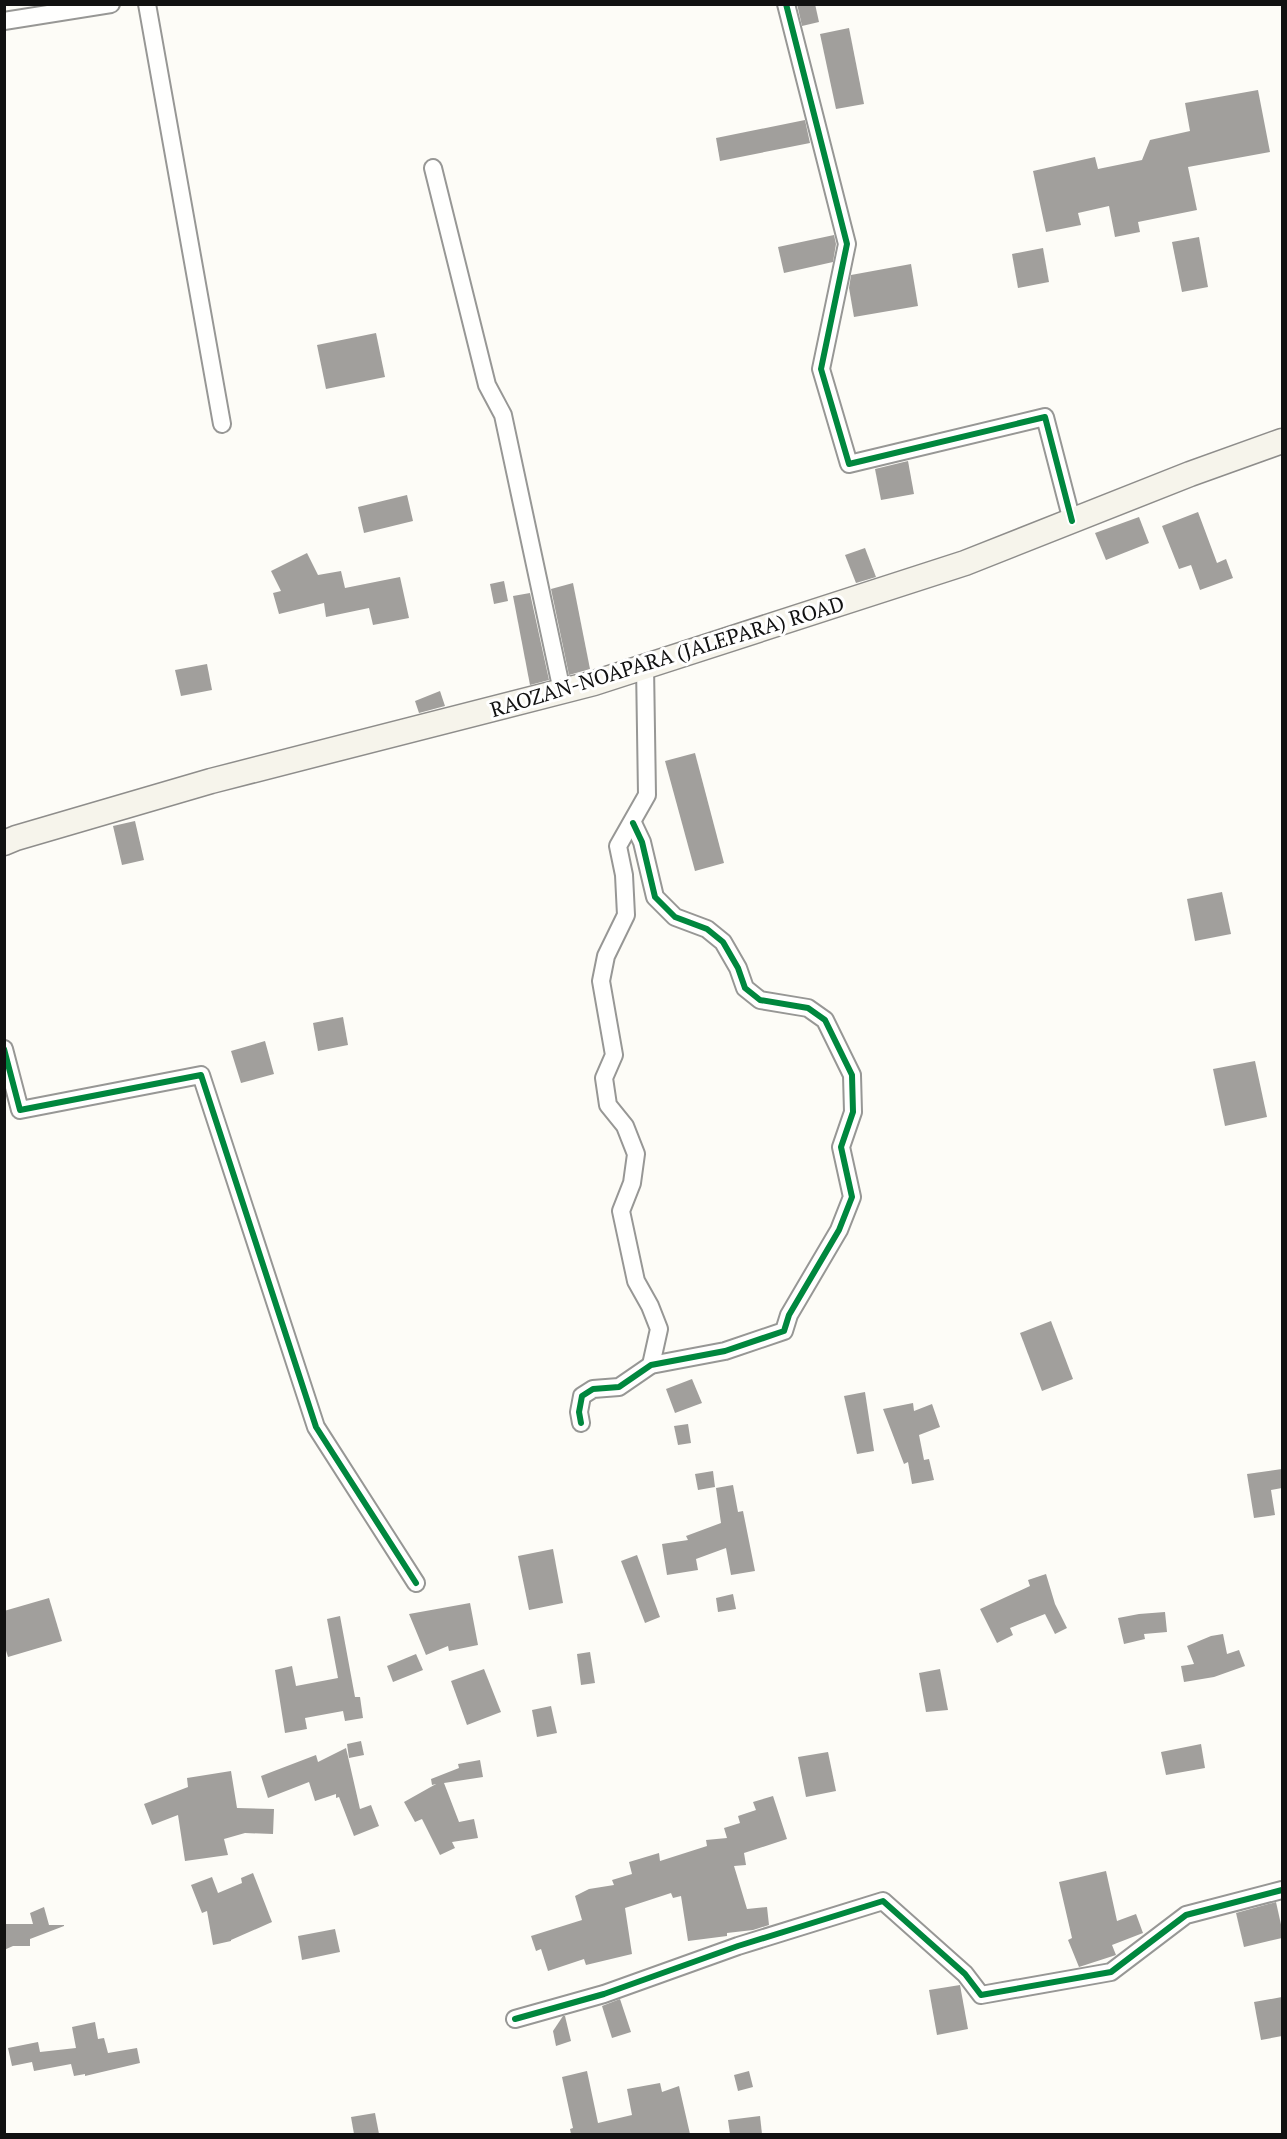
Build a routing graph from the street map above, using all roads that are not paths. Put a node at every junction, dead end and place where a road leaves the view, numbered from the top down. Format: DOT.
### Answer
graph roads {
  1 [pos="111,4"];
  2 [pos="147,4"];
  3 [pos="786,4"];
  4 [pos="4,21"];
  5 [pos="433,168"];
  6 [pos="222,424"];
  7 [pos="1282,441"];
  8 [pos="1072,521"];
  9 [pos="645,666"];
  10 [pos="562,691"];
  11 [pos="633,823"];
  12 [pos="4,843"];
  13 [pos="4,1049"];
  14 [pos="651,1365"];
  15 [pos="581,1423"];
  16 [pos="416,1583"];
  17 [pos="1282,1890"];
  18 [pos="515,2019"];
  1 -- 4 [label="street"];
  2 -- 6 [label="street"];
  3 -- 8 [label="street"];
  5 -- 10 [label="street"];
  7 -- 8 [label="main road, RAOZAN-NOAPARA (JALEPARA) ROAD"];
  8 -- 9 [label="main road, RAOZAN-NOAPARA (JALEPARA) ROAD"];
  9 -- 10 [label="main road, RAOZAN-NOAPARA (JALEPARA) ROAD"];
  9 -- 11 [label="street"];
  10 -- 12 [label="main road, RAOZAN-NOAPARA (JALEPARA) ROAD"];
  11 -- 14 [label="street"];
  11 -- 14 [label="street"];
  13 -- 16 [label="street"];
  14 -- 15 [label="street"];
  17 -- 18 [label="street"];
}
